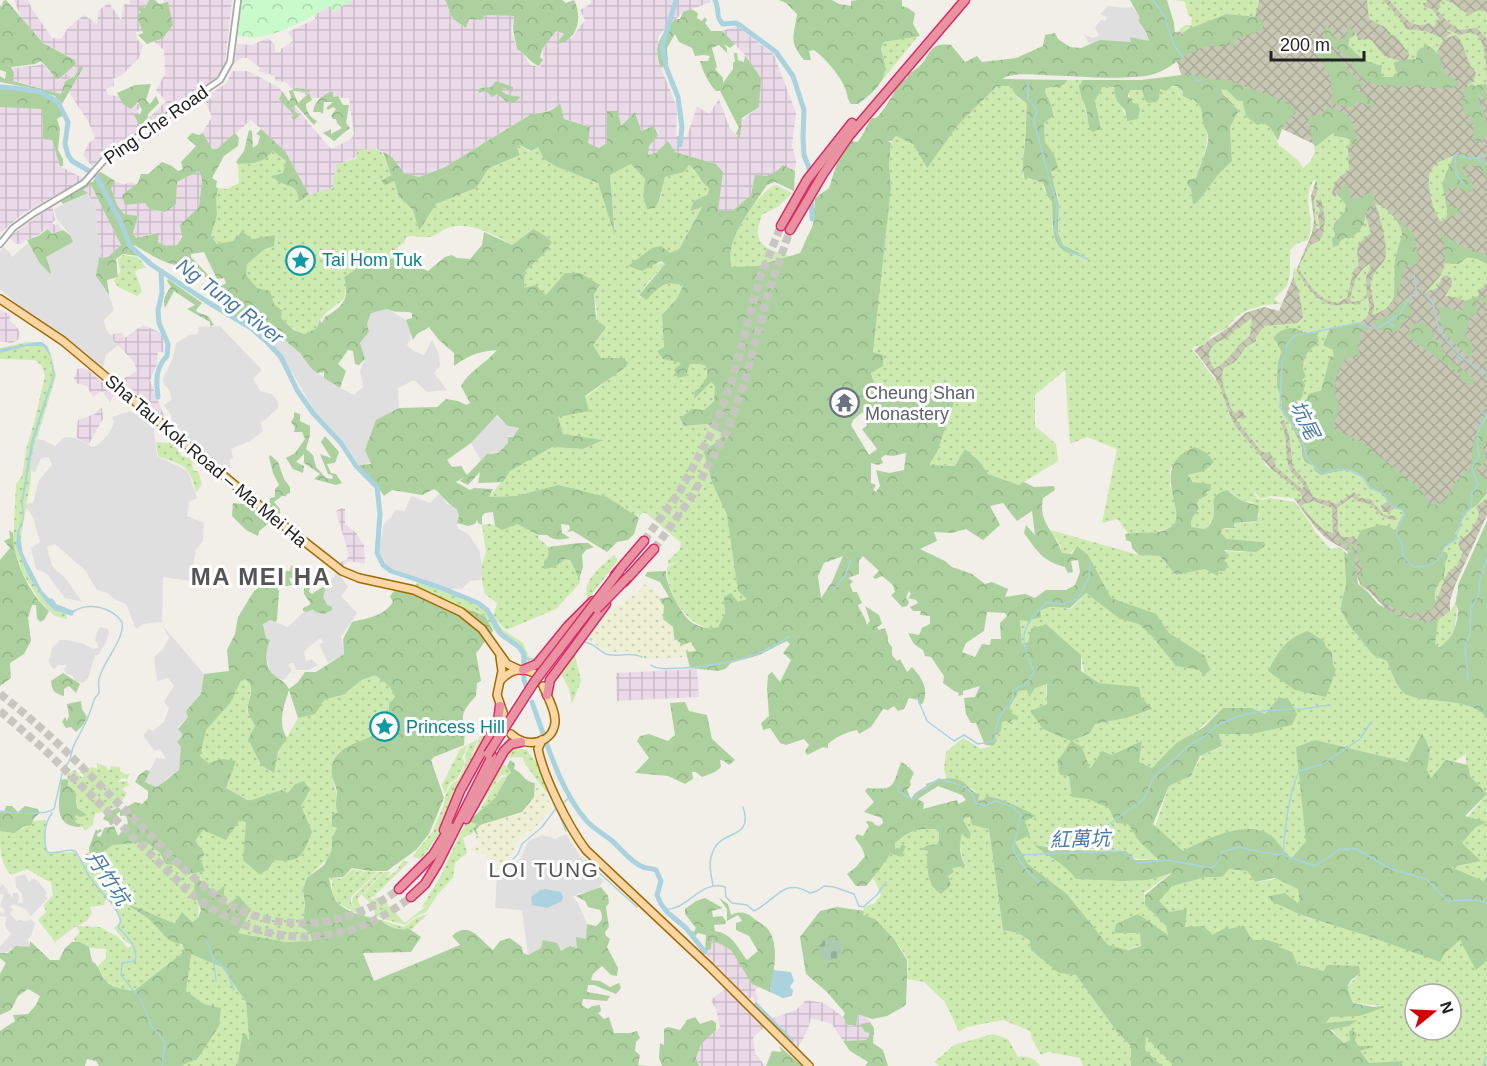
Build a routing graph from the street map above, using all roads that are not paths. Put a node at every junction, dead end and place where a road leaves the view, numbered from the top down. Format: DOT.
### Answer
graph roads {
  1 [pos="238,0"];
  2 [pos="959,0"];
  3 [pos="965,0"];
  4 [pos="943,22"];
  5 [pos="882,92"];
  6 [pos="781,226"];
  7 [pos="790,230"];
  8 [pos="0,244"];
  9 [pos="0,300"];
  10 [pos="644,541"];
  11 [pos="654,549"];
  12 [pos="620,570"];
  13 [pos="628,577"];
  14 [pos="499,655"];
  15 [pos="524,670"];
  16 [pos="500,682"];
  17 [pos="543,686"];
  18 [pos="547,695"];
  19 [pos="500,706"];
  20 [pos="504,715"];
  21 [pos="511,734"];
  22 [pos="522,742"];
  23 [pos="539,743"];
  24 [pos="490,755"];
  25 [pos="546,772"];
  26 [pos="447,846"];
  27 [pos="435,852"];
  28 [pos="399,889"];
  29 [pos="411,897"];
  30 [pos="808,1066"];
  1 -- 8 [label="street, Ping Che Road"];
  2 -- 4 [label="highway"];
  3 -- 4 [label="highway"];
  4 -- 5 [label="highway"];
  5 -- 6 [label="highway"];
  5 -- 7 [label="highway"];
  9 -- 14 [label="main road, Sha Tau Kok Road – Ma Mei Ha"];
  10 -- 12 [label="highway"];
  11 -- 13 [label="highway"];
  12 -- 15 [label="highway, bridge"];
  12 -- 24 [label="highway, bridge"];
  13 -- 18 [label="highway, bridge"];
  13 -- 24 [label="highway, bridge"];
  14 -- 15 [label="main road, Sha Tau Kok Road – Ma Mei Ha"];
  14 -- 16 [label="main road"];
  15 -- 16 [label="main road"];
  16 -- 19 [label="main road"];
  17 -- 18 [label="main road"];
  18 -- 23 [label="main road"];
  19 -- 20 [label="main road"];
  19 -- 27 [label="highway"];
  21 -- 22 [label="main road"];
  22 -- 23 [label="main road"];
  22 -- 25 [label="main road"];
  22 -- 26 [label="highway"];
  23 -- 25 [label="main road"];
  24 -- 26 [label="highway"];
  24 -- 27 [label="highway"];
  25 -- 30 [label="main road"];
  26 -- 29 [label="highway"];
  27 -- 28 [label="highway"];
}
